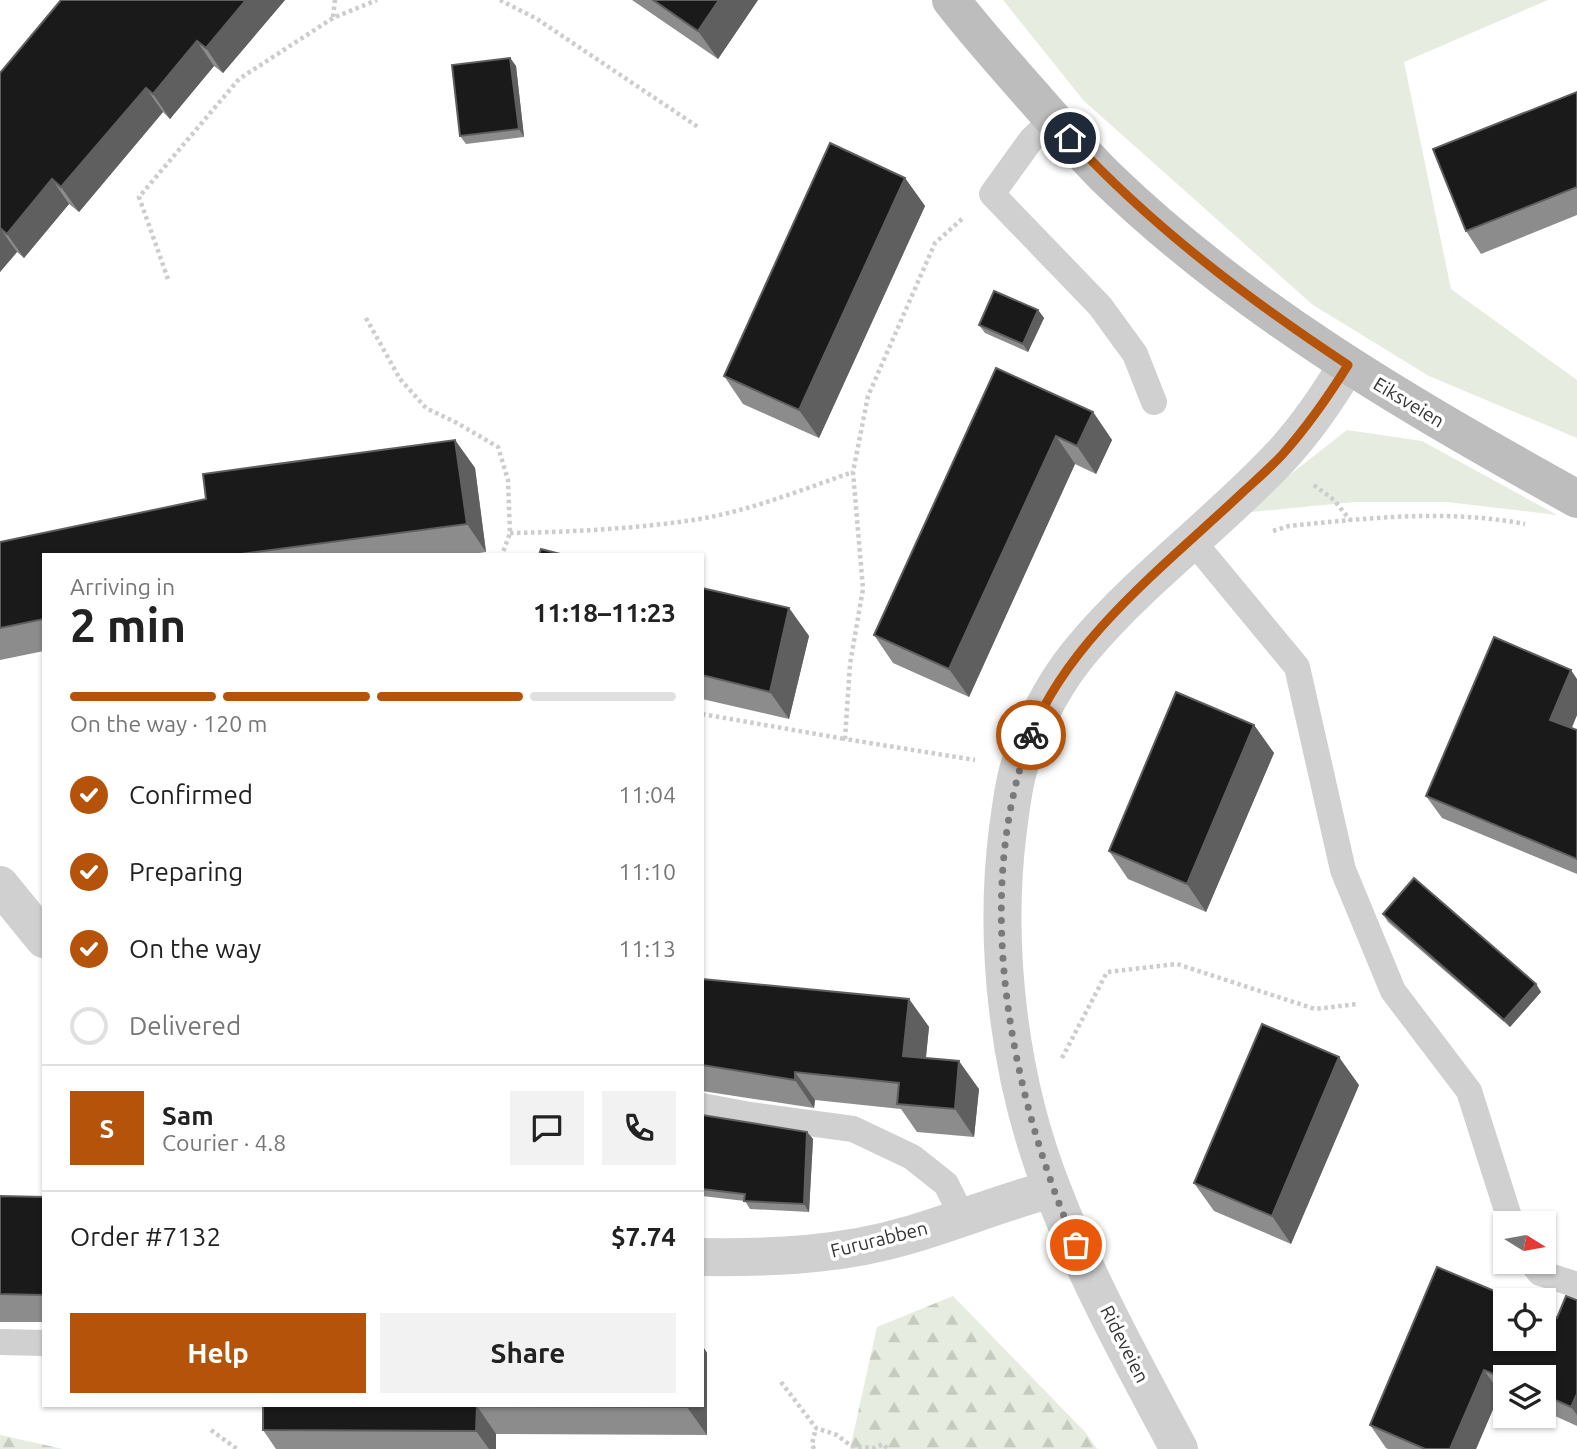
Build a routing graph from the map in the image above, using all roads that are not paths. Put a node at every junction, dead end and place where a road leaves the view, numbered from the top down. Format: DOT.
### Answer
graph roads {
  1 [pos="951,0"];
  2 [pos="1053,119"];
  3 [pos="1348,365"];
  4 [pos="1154,402"];
  5 [pos="1577,499"];
  6 [pos="1201,551"];
  7 [pos="0,885"];
  8 [pos="42,937"];
  9 [pos="704,1106"];
  10 [pos="1052,1189"];
  11 [pos="1507,1211"];
  12 [pos="962,1216"];
  13 [pos="704,1257"];
  14 [pos="1543,1274"];
  15 [pos="1577,1285"];
  16 [pos="0,1342"];
  17 [pos="42,1343"];
  18 [pos="1179,1449"];
  1 -- 2 [label="street, Eiksveien"];
  2 -- 3 [label="street, Eiksveien"];
  2 -- 4 [label="lane"];
  3 -- 5 [label="street, Eiksveien"];
  3 -- 6 [label="street, Rideveien"];
  6 -- 10 [label="street, Rideveien"];
  6 -- 11 [label="lane"];
  7 -- 8 [label="street"];
  9 -- 12 [label="lane"];
  10 -- 12 [label="street, Fururabben"];
  10 -- 18 [label="street, Rideveien"];
  12 -- 13 [label="street, Fururabben"];
  14 -- 15 [label="lane"];
  16 -- 17 [label="lane"];
}
